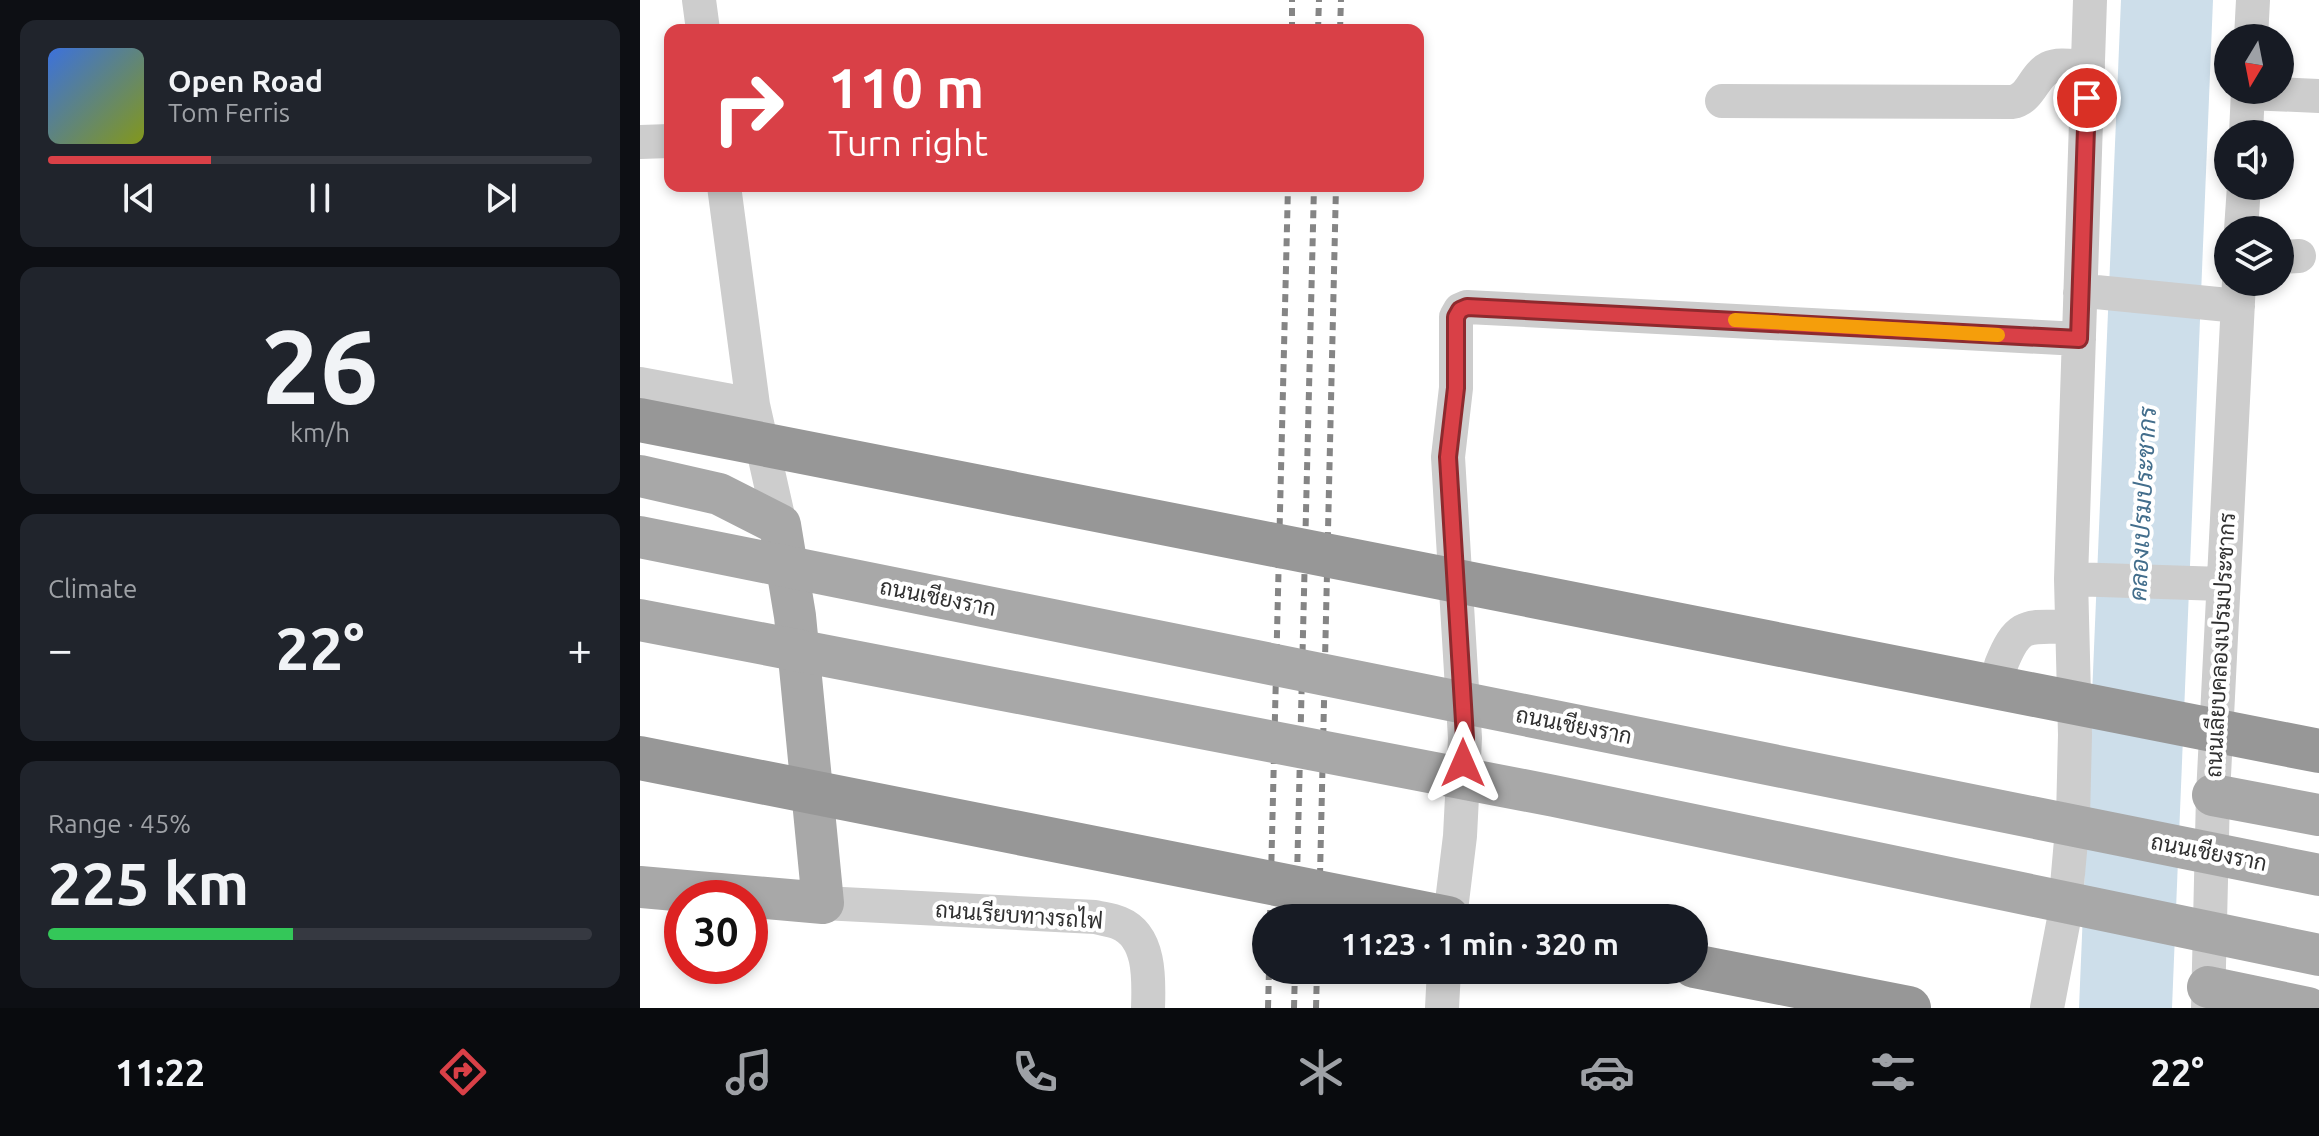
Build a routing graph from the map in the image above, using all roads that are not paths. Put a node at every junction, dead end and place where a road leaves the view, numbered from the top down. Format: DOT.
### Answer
graph roads {
  1 [pos="699,0"];
  2 [pos="2090,0"];
  3 [pos="2253,0"];
  4 [pos="702,24"];
  5 [pos="2252,24"];
  6 [pos="2088,67"];
  7 [pos="2294,95"];
  8 [pos="2319,96"];
  9 [pos="1722,101"];
  10 [pos="664,141"];
  11 [pos="640,142"];
  12 [pos="725,192"];
  13 [pos="2088,292"];
  14 [pos="2229,297"];
  15 [pos="2079,339"];
  16 [pos="640,384"];
  17 [pos="753,405"];
  18 [pos="640,420"];
  19 [pos="640,476"];
  20 [pos="780,525"];
  21 [pos="640,537"];
  22 [pos="2080,579"];
  23 [pos="2207,584"];
  24 [pos="640,620"];
  25 [pos="2072,627"];
  26 [pos="2001,665"];
  27 [pos="2319,751"];
  28 [pos="640,758"];
  29 [pos="2213,795"];
  30 [pos="2319,815"];
  31 [pos="2319,875"];
  32 [pos="640,887"];
  33 [pos="823,903"];
  34 [pos="1378,904"];
  35 [pos="1451,904"];
  36 [pos="2319,955"];
  37 [pos="1708,969"];
  38 [pos="1443,984"];
  39 [pos="2208,998"];
  40 [pos="1148,1008"];
  41 [pos="1442,1008"];
  42 [pos="1909,1008"];
  43 [pos="2047,1008"];
  44 [pos="2308,1008"];
  1 -- 4 [label="street"];
  2 -- 6 [label="street"];
  3 -- 5 [label="street"];
  6 -- 9 [label="street"];
  6 -- 13 [label="street"];
  7 -- 8 [label="street"];
  10 -- 11 [label="street"];
  12 -- 17 [label="street"];
  13 -- 14 [label="street"];
  13 -- 15 [label="street"];
  14 -- 23 [label="street, ถนนเลียบคลองเปรมประชากร"];
  15 -- 22 [label="street"];
  15 -- 35 [label="street"];
  16 -- 17 [label="street"];
  17 -- 20 [label="street"];
  18 -- 27 [label="highway, bridge"];
  19 -- 20 [label="main road"];
  20 -- 33 [label="main road"];
  21 -- 31 [label="main road, ถนนเชียงราก, bridge"];
  22 -- 23 [label="street"];
  22 -- 25 [label="street"];
  23 -- 29 [label="street, ถนนเลียบคลองเปรมประชากร"];
  24 -- 36 [label="main road, bridge"];
  25 -- 26 [label="street"];
  25 -- 43 [label="street"];
  28 -- 34 [label="highway, bridge"];
  29 -- 30 [label="main road"];
  29 -- 39 [label="street, ถนนเลียบคลองเปรมประชากร"];
  32 -- 33 [label="main road"];
  33 -- 40 [label="street, ถนนเรียบทางรถไฟ"];
  37 -- 42 [label="highway"];
  38 -- 41 [label="street"];
  39 -- 44 [label="main road"];
}
